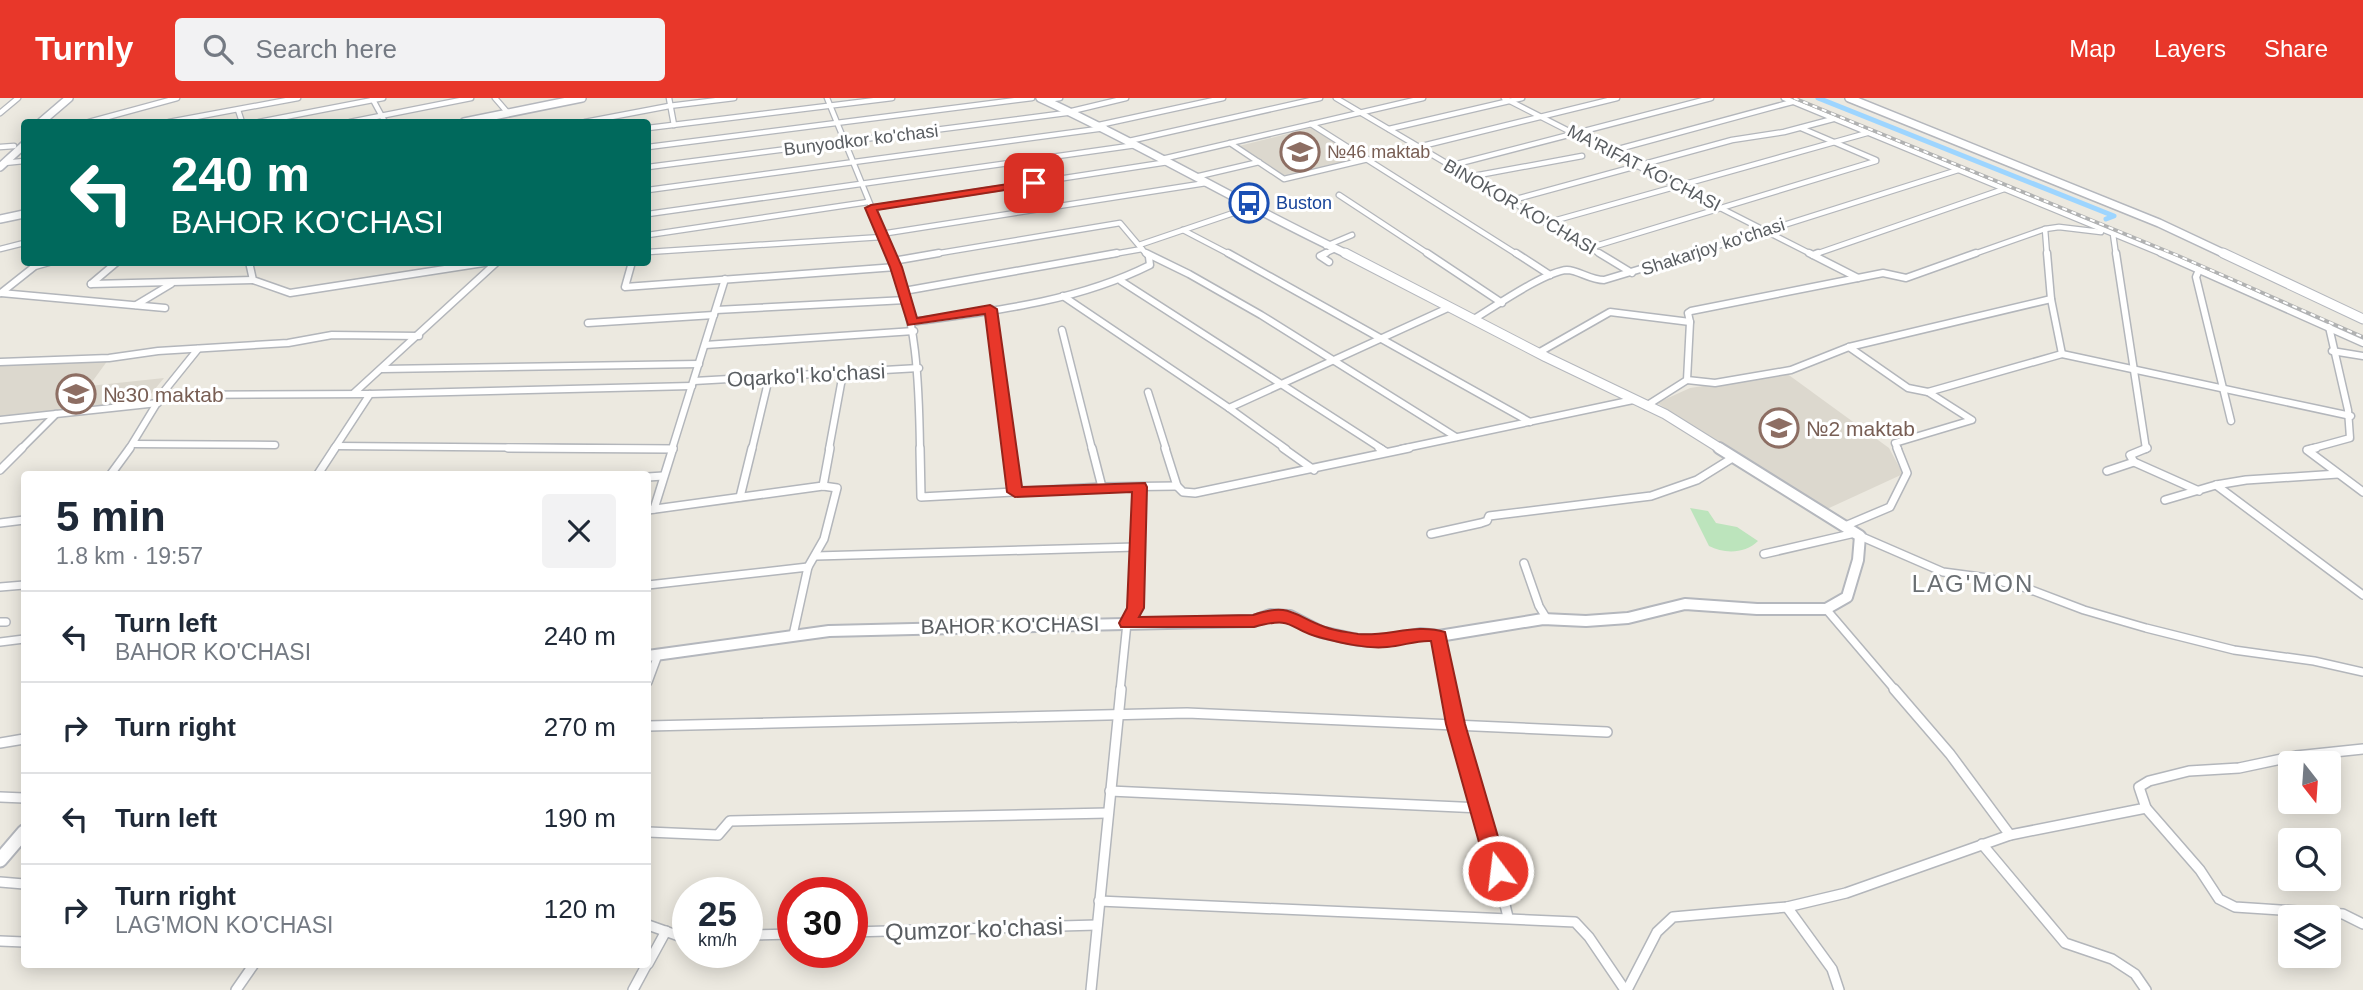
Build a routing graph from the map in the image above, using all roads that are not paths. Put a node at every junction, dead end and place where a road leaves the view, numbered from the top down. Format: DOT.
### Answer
graph roads {
  1 [pos="18,98"];
  2 [pos="69,98"];
  3 [pos="76,98"];
  4 [pos="177,98"];
  5 [pos="298,98"];
  6 [pos="383,98"];
  7 [pos="471,98"];
  8 [pos="495,98"];
  9 [pos="582,98"];
  10 [pos="669,98"];
  11 [pos="734,98"];
  12 [pos="827,98"];
  13 [pos="892,98"];
  14 [pos="1032,98"];
  15 [pos="1060,98"];
  16 [pos="1126,98"];
  17 [pos="1223,98"];
  18 [pos="1320,98"];
  19 [pos="1336,98"];
  20 [pos="1423,98"];
  21 [pos="1522,98"];
  22 [pos="1617,98"];
  23 [pos="1711,98"];
  24 [pos="1784,98"];
  25 [pos="1849,98"];
  26 [pos="372,99"];
  27 [pos="1043,99"];
  28 [pos="1507,99"];
  29 [pos="559,100"];
  30 [pos="1793,102"];
  31 [pos="11,104"];
  32 [pos="0,105"];
  33 [pos="832,105"];
  34 [pos="669,106"];
  35 [pos="238,110"];
  36 [pos="1073,111"];
  37 [pos="1360,112"];
  38 [pos="0,113"];
  39 [pos="508,113"];
  40 [pos="381,116"];
  41 [pos="1541,117"];
  42 [pos="44,119"];
  43 [pos="52,119"];
  44 [pos="100,119"];
  45 [pos="186,119"];
  46 [pos="241,119"];
  47 [pos="274,119"];
  48 [pos="366,119"];
  49 [pos="382,119"];
  50 [pos="479,119"];
  51 [pos="613,119"];
  52 [pos="1834,119"];
  53 [pos="838,123"];
  54 [pos="1311,124"];
  55 [pos="674,125"];
  56 [pos="1102,126"];
  57 [pos="651,128"];
  58 [pos="1801,128"];
  59 [pos="1389,129"];
  60 [pos="1867,133"];
  61 [pos="1575,134"];
  62 [pos="21,140"];
  63 [pos="1831,142"];
  64 [pos="845,143"];
  65 [pos="1133,143"];
  66 [pos="1230,143"];
  67 [pos="14,146"];
  68 [pos="0,147"];
  69 [pos="21,147"];
  70 [pos="651,147"];
  71 [pos="1418,147"];
  72 [pos="1610,151"];
  73 [pos="1582,156"];
  74 [pos="1368,159"];
  75 [pos="1165,160"];
  76 [pos="21,161"];
  77 [pos="1259,162"];
  78 [pos="1,163"];
  79 [pos="853,163"];
  80 [pos="1449,166"];
  81 [pos="1639,166"];
  82 [pos="651,167"];
  83 [pos="1958,170"];
  84 [pos="1195,177"];
  85 [pos="1468,177"];
  86 [pos="1206,183"];
  87 [pos="861,185"];
  88 [pos="1679,187"];
  89 [pos="2005,189"];
  90 [pos="651,190"];
  91 [pos="1339,195"];
  92 [pos="1508,201"];
  93 [pos="869,205"];
  94 [pos="1251,207"];
  95 [pos="1722,208"];
  96 [pos="651,214"];
  97 [pos="21,215"];
  98 [pos="0,219"];
  99 [pos="1546,223"];
  100 [pos="2045,229"];
  101 [pos="1182,230"];
  102 [pos="1765,230"];
  103 [pos="2111,233"];
  104 [pos="651,235"];
  105 [pos="882,235"];
  106 [pos="1352,235"];
  107 [pos="21,244"];
  108 [pos="1141,246"];
  109 [pos="1329,248"];
  110 [pos="1589,248"];
  111 [pos="0,249"];
  112 [pos="651,252"];
  113 [pos="1813,255"];
  114 [pos="1149,257"];
  115 [pos="1329,262"];
  116 [pos="894,264"];
  117 [pos="35,266"];
  118 [pos="112,266"];
  119 [pos="250,266"];
  120 [pos="464,266"];
  121 [pos="493,266"];
  122 [pos="631,266"];
  123 [pos="2199,270"];
  124 [pos="1632,273"];
  125 [pos="1550,275"];
  126 [pos="1858,278"];
  127 [pos="725,279"];
  128 [pos="253,280"];
  129 [pos="1121,281"];
  130 [pos="173,284"];
  131 [pos="904,291"];
  132 [pos="1,293"];
  133 [pos="1063,296"];
  134 [pos="2051,299"];
  135 [pos="906,300"];
  136 [pos="1502,303"];
  137 [pos="135,305"];
  138 [pos="1451,306"];
  139 [pos="165,308"];
  140 [pos="990,309"];
  141 [pos="715,313"];
  142 [pos="1474,318"];
  143 [pos="2363,319"];
  144 [pos="912,322"];
  145 [pos="1690,322"];
  146 [pos="588,323"];
  147 [pos="2329,327"];
  148 [pos="1062,330"];
  149 [pos="914,331"];
  150 [pos="419,336"];
  151 [pos="1381,338"];
  152 [pos="2363,343"];
  153 [pos="705,345"];
  154 [pos="1849,347"];
  155 [pos="198,349"];
  156 [pos="2332,351"];
  157 [pos="1538,353"];
  158 [pos="2062,354"];
  159 [pos="2363,356"];
  160 [pos="1333,360"];
  161 [pos="0,362"];
  162 [pos="699,365"];
  163 [pos="919,368"];
  164 [pos="382,369"];
  165 [pos="2136,370"];
  166 [pos="843,373"];
  167 [pos="769,378"];
  168 [pos="1687,380"];
  169 [pos="693,384"];
  170 [pos="1282,384"];
  171 [pos="2221,390"];
  172 [pos="1148,392"];
  173 [pos="1928,392"];
  174 [pos="353,394"];
  175 [pos="370,394"];
  176 [pos="162,395"];
  177 [pos="1633,400"];
  178 [pos="158,403"];
  179 [pos="1646,407"];
  180 [pos="1229,408"];
  181 [pos="57,414"];
  182 [pos="2351,416"];
  183 [pos="0,420"];
  184 [pos="2231,421"];
  185 [pos="1530,422"];
  186 [pos="1456,437"];
  187 [pos="133,444"];
  188 [pos="275,445"];
  189 [pos="336,446"];
  190 [pos="673,449"];
  191 [pos="1386,453"];
  192 [pos="1734,457"];
  193 [pos="2134,462"];
  194 [pos="0,470"];
  195 [pos="1314,470"];
  196 [pos="113,471"];
  197 [pos="320,471"];
  198 [pos="2107,471"];
  199 [pos="2339,474"];
  200 [pos="663,476"];
  201 [pos="651,477"];
  202 [pos="2216,485"];
  203 [pos="823,486"];
  204 [pos="1177,486"];
  205 [pos="1102,487"];
  206 [pos="1139,487"];
  207 [pos="1015,492"];
  208 [pos="2200,492"];
  209 [pos="2363,492"];
  210 [pos="740,497"];
  211 [pos="2165,500"];
  212 [pos="651,509"];
  213 [pos="21,520"];
  214 [pos="0,523"];
  215 [pos="1844,527"];
  216 [pos="1432,534"];
  217 [pos="1857,534"];
  218 [pos="1136,547"];
  219 [pos="1764,554"];
  220 [pos="816,556"];
  221 [pos="1524,563"];
  222 [pos="808,567"];
  223 [pos="21,585"];
  224 [pos="651,585"];
  225 [pos="0,587"];
  226 [pos="2363,595"];
  227 [pos="1826,608"];
  228 [pos="1547,619"];
  229 [pos="1128,623"];
  230 [pos="793,635"];
  231 [pos="1439,636"];
  232 [pos="21,639"];
  233 [pos="0,642"];
  234 [pos="653,655"];
  235 [pos="2363,672"];
  236 [pos="1120,715"];
  237 [pos="1455,724"];
  238 [pos="651,726"];
  239 [pos="1607,732"];
  240 [pos="21,740"];
  241 [pos="0,744"];
  242 [pos="2363,749"];
  243 [pos="1110,791"];
  244 [pos="0,797"];
  245 [pos="21,798"];
  246 [pos="1481,808"];
  247 [pos="2146,808"];
  248 [pos="1108,813"];
  249 [pos="651,832"];
  250 [pos="2010,835"];
  251 [pos="21,836"];
  252 [pos="1982,844"];
  253 [pos="0,860"];
  254 [pos="0,882"];
  255 [pos="21,884"];
  256 [pos="1099,901"];
  257 [pos="1787,907"];
  258 [pos="1508,917"];
  259 [pos="2363,924"];
  260 [pos="1097,925"];
  261 [pos="651,926"];
  262 [pos="666,932"];
  263 [pos="868,932"];
  264 [pos="672,933"];
  265 [pos="0,941"];
  266 [pos="21,942"];
  267 [pos="651,957"];
  268 [pos="251,968"];
  269 [pos="645,968"];
  270 [pos="236,990"];
  271 [pos="633,990"];
  272 [pos="1091,990"];
  273 [pos="1626,990"];
  274 [pos="1839,990"];
  275 [pos="2146,990"];
  1 -- 31 [label="street"];
  2 -- 42 [label="street"];
  3 -- 43 [label="street"];
  4 -- 44 [label="street"];
  5 -- 35 [label="street"];
  6 -- 26 [label="street"];
  7 -- 40 [label="street"];
  8 -- 39 [label="street"];
  9 -- 29 [label="street"];
  10 -- 34 [label="street"];
  11 -- 34 [label="street"];
  12 -- 33 [label="street"];
  13 -- 33 [label="street"];
  14 -- 53 [label="street"];
  15 -- 27 [label="street"];
  16 -- 36 [label="street, Bunyodkor ko'chasi"];
  17 -- 56 [label="street"];
  18 -- 65 [label="street"];
  19 -- 37 [label="street, BINOKOR KO'CHASI"];
  20 -- 37 [label="street"];
  21 -- 28 [label="street"];
  22 -- 41 [label="street"];
  23 -- 61 [label="street"];
  24 -- 30 [label="street"];
  25 -- 143 [label="street"];
  26 -- 40 [label="street"];
  26 -- 47 [label="street"];
  27 -- 36 [label="street"];
  28 -- 41 [label="street, MA'RIFAT KO'CHASI"];
  28 -- 59 [label="street"];
  29 -- 39 [label="street"];
  30 -- 52 [label="street"];
  30 -- 72 [label="street"];
  31 -- 32 [label="street"];
  31 -- 38 [label="street"];
  33 -- 53 [label="street"];
  33 -- 55 [label="street"];
  34 -- 51 [label="street"];
  34 -- 55 [label="street"];
  35 -- 45 [label="street"];
  35 -- 46 [label="street"];
  36 -- 56 [label="street"];
  36 -- 64 [label="street, Bunyodkor ko'chasi"];
  37 -- 54 [label="street"];
  37 -- 59 [label="street, BINOKOR KO'CHASI"];
  39 -- 50 [label="street"];
  40 -- 48 [label="street"];
  40 -- 49 [label="street"];
  41 -- 61 [label="street, MA'RIFAT KO'CHASI"];
  41 -- 71 [label="street"];
  52 -- 58 [label="street"];
  52 -- 60 [label="street"];
  53 -- 64 [label="street"];
  53 -- 70 [label="street"];
  54 -- 66 [label="street"];
  54 -- 74 [label="street"];
  55 -- 57 [label="street"];
  56 -- 65 [label="street"];
  56 -- 79 [label="street"];
  58 -- 63 [label="street"];
  58 -- 81 [label="street"];
  59 -- 71 [label="street, BINOKOR KO'CHASI"];
  60 -- 63 [label="street"];
  60 -- 83 [label="street"];
  61 -- 72 [label="street, MA'RIFAT KO'CHASI"];
  61 -- 80 [label="street"];
  62 -- 67 [label="street"];
  63 -- 88 [label="street"];
  63 -- 95 [label="street"];
  64 -- 79 [label="street"];
  64 -- 82 [label="street, Bunyodkor ko'chasi"];
  65 -- 75 [label="street"];
  65 -- 87 [label="street"];
  66 -- 75 [label="street"];
  66 -- 77 [label="street"];
  67 -- 68 [label="street"];
  67 -- 78 [label="street"];
  69 -- 78 [label="street"];
  71 -- 80 [label="street, BINOKOR KO'CHASI"];
  72 -- 81 [label="street, MA'RIFAT KO'CHASI"];
  73 -- 85 [label="street"];
  74 -- 77 [label="street"];
  74 -- 125 [label="street"];
  75 -- 84 [label="street"];
  75 -- 93 [label="street"];
  76 -- 78 [label="street"];
  77 -- 84 [label="street"];
  79 -- 87 [label="street"];
  79 -- 90 [label="street"];
  80 -- 85 [label="street, BINOKOR KO'CHASI"];
  81 -- 88 [label="street, MA'RIFAT KO'CHASI"];
  81 -- 92 [label="street"];
  83 -- 89 [label="street"];
  83 -- 102 [label="street, Shakarjoy ko'chasi"];
  84 -- 86 [label="street"];
  85 -- 92 [label="street, BINOKOR KO'CHASI"];
  86 -- 94 [label="street"];
  86 -- 105 [label="street"];
  87 -- 93 [label="street"];
  87 -- 96 [label="street"];
  88 -- 95 [label="street, MA'RIFAT KO'CHASI"];
  88 -- 99 [label="street"];
  89 -- 103 [label="street"];
  89 -- 113 [label="street"];
  91 -- 136 [label="street"];
  92 -- 99 [label="street, BINOKOR KO'CHASI"];
  93 -- 104 [label="street"];
  93 -- 105 [label="street"];
  94 -- 101 [label="street"];
  94 -- 109 [label="street"];
  95 -- 102 [label="street, MA'RIFAT KO'CHASI"];
  95 -- 110 [label="street"];
  97 -- 98 [label="street"];
  99 -- 110 [label="street, BINOKOR KO'CHASI"];
  100 -- 103 [label="street"];
  100 -- 126 [label="street"];
  100 -- 134 [label="street"];
  101 -- 108 [label="street"];
  101 -- 151 [label="street"];
  102 -- 113 [label="street, MA'RIFAT KO'CHASI"];
  102 -- 124 [label="street, Shakarjoy ko'chasi"];
  103 -- 123 [label="street"];
  103 -- 165 [label="street"];
  105 -- 112 [label="street"];
  105 -- 116 [label="street"];
  106 -- 109 [label="street"];
  107 -- 111 [label="street"];
  108 -- 114 [label="street"];
  108 -- 116 [label="street"];
  108 -- 131 [label="street"];
  109 -- 115 [label="street"];
  109 -- 138 [label="street"];
  110 -- 124 [label="street, BINOKOR KO'CHASI"];
  113 -- 126 [label="street, MA'RIFAT KO'CHASI"];
  114 -- 129 [label="street"];
  114 -- 160 [label="street"];
  116 -- 127 [label="street"];
  116 -- 131 [label="street"];
  117 -- 132 [label="street"];
  118 -- 130 [label="street"];
  119 -- 128 [label="street"];
  120 -- 128 [label="street"];
  121 -- 150 [label="street"];
  122 -- 127 [label="street"];
  123 -- 147 [label="street"];
  123 -- 171 [label="street"];
  124 -- 125 [label="street, Shakarjoy ko'chasi"];
  125 -- 136 [label="street"];
  126 -- 145 [label="street"];
  127 -- 141 [label="street"];
  128 -- 130 [label="street"];
  129 -- 133 [label="street"];
  129 -- 170 [label="street"];
  130 -- 137 [label="street"];
  131 -- 135 [label="street"];
  132 -- 137 [label="street"];
  133 -- 140 [label="street"];
  133 -- 180 [label="street"];
  134 -- 154 [label="street"];
  134 -- 158 [label="street"];
  135 -- 141 [label="street"];
  135 -- 144 [label="street"];
  136 -- 142 [label="street"];
  137 -- 139 [label="street"];
  138 -- 142 [label="street"];
  138 -- 151 [label="street"];
  140 -- 144 [label="street"];
  140 -- 207 [label="street"];
  141 -- 146 [label="street"];
  141 -- 153 [label="street"];
  142 -- 157 [label="street"];
  144 -- 149 [label="street"];
  145 -- 157 [label="street"];
  145 -- 168 [label="street"];
  147 -- 152 [label="street"];
  147 -- 156 [label="street"];
  148 -- 205 [label="street"];
  149 -- 153 [label="street"];
  149 -- 163 [label="street"];
  150 -- 155 [label="street"];
  150 -- 164 [label="street"];
  151 -- 160 [label="street"];
  151 -- 185 [label="street"];
  153 -- 162 [label="street"];
  154 -- 168 [label="street"];
  154 -- 173 [label="street"];
  155 -- 161 [label="street"];
  155 -- 176 [label="street"];
  156 -- 159 [label="street"];
  156 -- 182 [label="street"];
  157 -- 177 [label="street"];
  158 -- 165 [label="street"];
  158 -- 173 [label="street"];
  160 -- 170 [label="street"];
  160 -- 186 [label="street"];
  162 -- 164 [label="street"];
  162 -- 169 [label="street"];
  163 -- 166 [label="street, Oqarko'l ko'chasi"];
  163 -- 207 [label="street"];
  164 -- 174 [label="street"];
  165 -- 171 [label="street"];
  165 -- 193 [label="street"];
  166 -- 167 [label="street, Oqarko'l ko'chasi"];
  166 -- 203 [label="street"];
  167 -- 169 [label="street, Oqarko'l ko'chasi"];
  167 -- 210 [label="street"];
  168 -- 179 [label="street"];
  169 -- 175 [label="street, Oqarko'l ko'chasi"];
  169 -- 190 [label="street"];
  170 -- 180 [label="street"];
  170 -- 191 [label="street"];
  171 -- 182 [label="street"];
  171 -- 184 [label="street"];
  172 -- 204 [label="street"];
  173 -- 215 [label="street"];
  174 -- 175 [label="street, Oqarko'l ko'chasi"];
  174 -- 176 [label="street, Oqarko'l ko'chasi"];
  175 -- 189 [label="street"];
  176 -- 178 [label="street"];
  177 -- 179 [label="street"];
  177 -- 185 [label="street"];
  178 -- 181 [label="street"];
  178 -- 187 [label="street"];
  179 -- 192 [label="street"];
  180 -- 195 [label="street"];
  181 -- 183 [label="street"];
  181 -- 194 [label="street"];
  182 -- 199 [label="street"];
  185 -- 186 [label="street"];
  186 -- 191 [label="street"];
  187 -- 188 [label="street"];
  187 -- 196 [label="street"];
  189 -- 190 [label="street"];
  189 -- 197 [label="street"];
  190 -- 200 [label="street"];
  191 -- 195 [label="street"];
  192 -- 215 [label="street"];
  192 -- 216 [label="street"];
  193 -- 198 [label="street"];
  193 -- 208 [label="street"];
  195 -- 204 [label="street"];
  199 -- 202 [label="street"];
  199 -- 209 [label="street"];
  200 -- 201 [label="street"];
  200 -- 212 [label="street"];
  202 -- 208 [label="street"];
  202 -- 226 [label="street"];
  203 -- 210 [label="street"];
  203 -- 220 [label="street"];
  204 -- 206 [label="street"];
  205 -- 206 [label="street"];
  205 -- 207 [label="street"];
  206 -- 218 [label="street"];
  208 -- 211 [label="street"];
  210 -- 212 [label="street"];
  213 -- 214 [label="street"];
  215 -- 217 [label="street"];
  217 -- 219 [label="street"];
  217 -- 227 [label="street"];
  217 -- 235 [label="street"];
  218 -- 220 [label="street"];
  218 -- 229 [label="street"];
  220 -- 222 [label="street"];
  221 -- 228 [label="street"];
  222 -- 224 [label="street"];
  222 -- 230 [label="street"];
  223 -- 225 [label="street"];
  227 -- 228 [label="street, BAHOR KO'CHASI"];
  227 -- 250 [label="street"];
  228 -- 231 [label="street, BAHOR KO'CHASI"];
  229 -- 230 [label="street, BAHOR KO'CHASI"];
  229 -- 231 [label="street, BAHOR KO'CHASI"];
  229 -- 236 [label="street"];
  230 -- 234 [label="street, BAHOR KO'CHASI"];
  231 -- 237 [label="street"];
  232 -- 233 [label="street"];
  236 -- 237 [label="street"];
  236 -- 238 [label="street"];
  236 -- 243 [label="street"];
  237 -- 239 [label="street"];
  237 -- 246 [label="street"];
  240 -- 241 [label="street"];
  242 -- 247 [label="street"];
  243 -- 246 [label="street"];
  243 -- 248 [label="street"];
  244 -- 245 [label="street"];
  246 -- 258 [label="street"];
  247 -- 250 [label="street"];
  247 -- 259 [label="street"];
  248 -- 249 [label="street"];
  248 -- 256 [label="street"];
  250 -- 252 [label="street"];
  251 -- 253 [label="street"];
  252 -- 257 [label="street"];
  252 -- 275 [label="street"];
  254 -- 255 [label="street"];
  256 -- 258 [label="street"];
  256 -- 260 [label="street"];
  257 -- 273 [label="street"];
  257 -- 274 [label="street"];
  258 -- 273 [label="street"];
  260 -- 263 [label="street, Qumzor ko'chasi"];
  260 -- 272 [label="street"];
  261 -- 262 [label="street"];
  262 -- 264 [label="street"];
  262 -- 267 [label="street"];
  265 -- 266 [label="street"];
  268 -- 270 [label="street"];
  269 -- 271 [label="street"];
}
